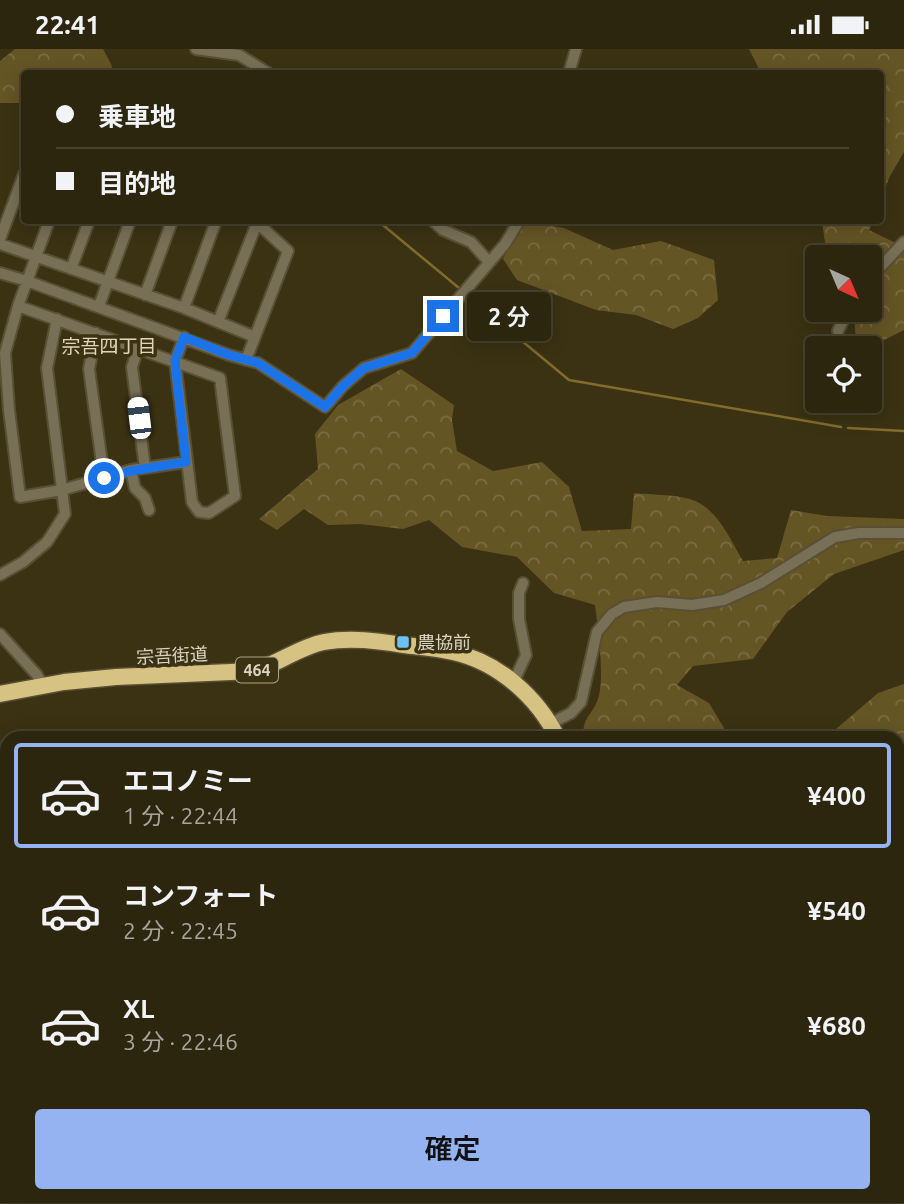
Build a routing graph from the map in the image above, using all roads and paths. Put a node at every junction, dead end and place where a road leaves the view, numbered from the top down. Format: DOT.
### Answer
graph roads {
  1 [pos="196,49"];
  2 [pos="576,49"];
  3 [pos="263,70"];
  4 [pos="570,70"];
  5 [pos="21,182"];
  6 [pos="48,224"];
  7 [pos="88,224"];
  8 [pos="129,224"];
  9 [pos="171,224"];
  10 [pos="215,224"];
  11 [pos="255,224"];
  12 [pos="258,224"];
  13 [pos="436,224"];
  14 [pos="517,224"];
  15 [pos="0,239"];
  16 [pos="904,242"];
  17 [pos="0,244"];
  18 [pos="36,257"];
  19 [pos="489,262"];
  20 [pos="882,265"];
  21 [pos="71,269"];
  22 [pos="0,273"];
  23 [pos="27,281"];
  24 [pos="108,282"];
  25 [pos="145,295"];
  26 [pos="18,306"];
  27 [pos="99,306"];
  28 [pos="184,308"];
  29 [pos="57,319"];
  30 [pos="218,322"];
  31 [pos="842,322"];
  32 [pos="838,331"];
  33 [pos="96,333"];
  34 [pos="184,337"];
  35 [pos="256,337"];
  36 [pos="138,348"];
  37 [pos="246,359"];
  38 [pos="175,361"];
  39 [pos="186,462"];
  40 [pos="145,468"];
  41 [pos="131,471"];
  42 [pos="104,478"];
  43 [pos="62,490"];
  44 [pos="149,510"];
  45 [pos="904,533"];
  46 [pos="0,575"];
  47 [pos="523,583"];
  48 [pos="0,634"];
  49 [pos="513,683"];
  50 [pos="43,686"];
  51 [pos="0,694"];
  52 [pos="554,731"];
  1 -- 3 [label="street"];
  2 -- 4 [label="street"];
  5 -- 15 [label="street"];
  6 -- 18 [label="street"];
  7 -- 21 [label="street"];
  8 -- 24 [label="street"];
  9 -- 25 [label="street"];
  10 -- 28 [label="street"];
  11 -- 30 [label="street"];
  12 -- 35 [label="street"];
  13 -- 19 [label="street"];
  14 -- 19 [label="street"];
  16 -- 20 [label="street"];
  17 -- 18 [label="street"];
  18 -- 21 [label="street"];
  18 -- 23 [label="street"];
  19 -- 37 [label="street"];
  21 -- 24 [label="street"];
  22 -- 23 [label="street"];
  23 -- 26 [label="street"];
  23 -- 27 [label="street"];
  24 -- 25 [label="street"];
  24 -- 27 [label="street"];
  25 -- 28 [label="street"];
  26 -- 29 [label="street"];
  26 -- 43 [label="street"];
  27 -- 34 [label="street"];
  28 -- 30 [label="street"];
  29 -- 33 [label="street"];
  29 -- 43 [label="street"];
  30 -- 35 [label="street"];
  31 -- 32 [label="street"];
  33 -- 36 [label="street"];
  33 -- 42 [label="street"];
  34 -- 37 [label="street"];
  34 -- 38 [label="street"];
  35 -- 37 [label="street"];
  36 -- 38 [label="street"];
  36 -- 40 [label="street"];
  38 -- 39 [label="street"];
  38 -- 39 [label="street"];
  39 -- 40 [label="street"];
  40 -- 41 [label="street"];
  41 -- 42 [label="street"];
  41 -- 44 [label="street"];
  42 -- 43 [label="street"];
  43 -- 46 [label="street"];
  45 -- 52 [label="street"];
  47 -- 49 [label="street"];
  48 -- 50 [label="street"];
  49 -- 50 [label="highway, 宗吾街道 / 464"];
  49 -- 52 [label="highway, 宗吾街道 / 464"];
  50 -- 51 [label="highway, 宗吾街道 / 464"];
}
